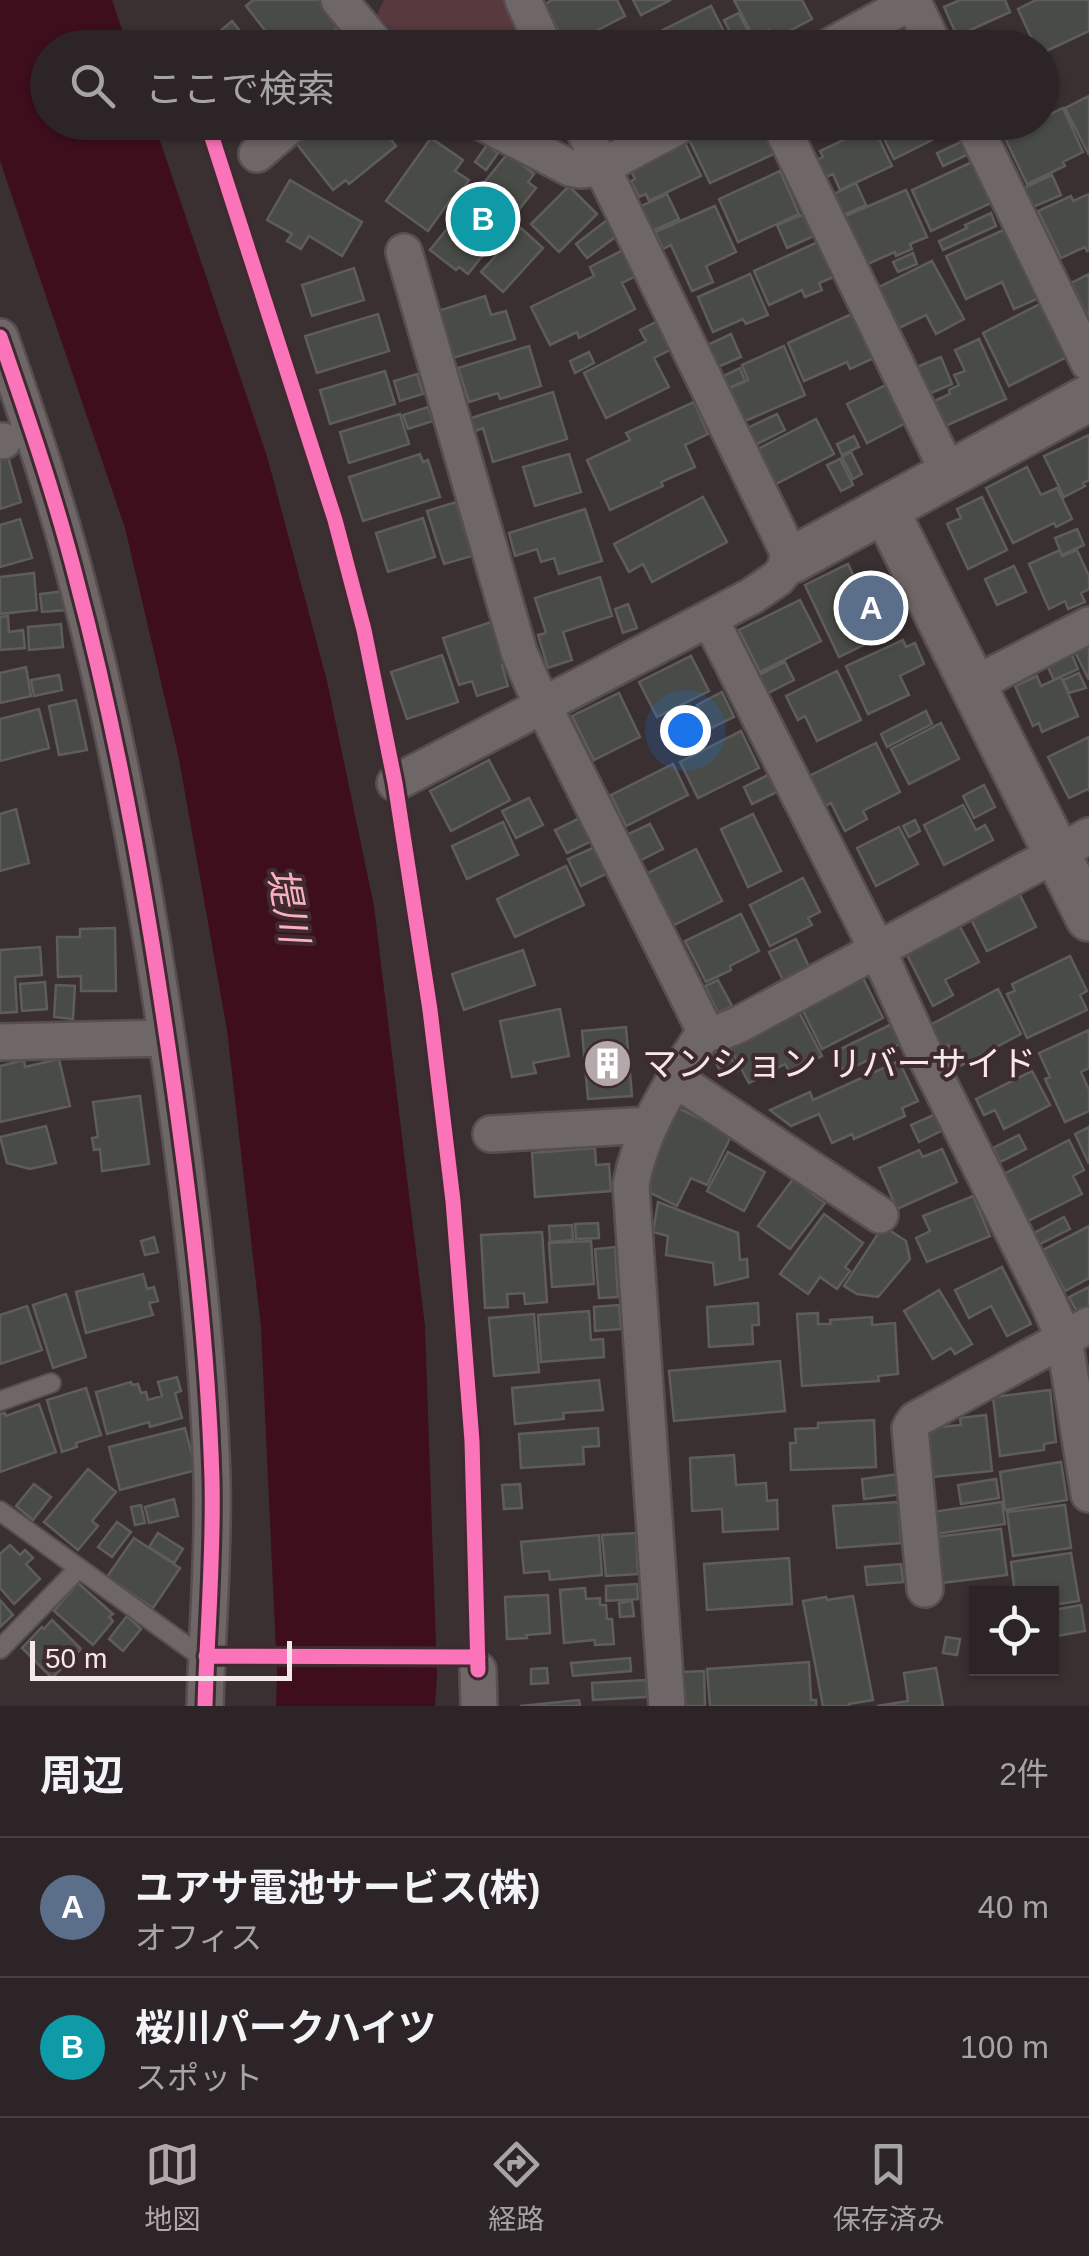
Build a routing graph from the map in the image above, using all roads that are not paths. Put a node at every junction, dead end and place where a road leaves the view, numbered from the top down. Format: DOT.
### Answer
graph roads {
  1 [pos="339,0"];
  2 [pos="523,0"];
  3 [pos="912,1"];
  4 [pos="364,30"];
  5 [pos="537,30"];
  6 [pos="860,30"];
  7 [pos="926,30"];
  8 [pos="273,140"];
  9 [pos="516,140"];
  10 [pos="588,140"];
  11 [pos="652,140"];
  12 [pos="788,140"];
  13 [pos="981,140"];
  14 [pos="257,154"];
  15 [pos="600,168"];
  16 [pos="404,252"];
  17 [pos="0,337"];
  18 [pos="1089,363"];
  19 [pos="1089,398"];
  20 [pos="949,474"];
  21 [pos="885,509"];
  22 [pos="792,560"];
  23 [pos="710,618"];
  24 [pos="1089,625"];
  25 [pos="973,685"];
  26 [pos="544,704"];
  27 [pos="395,783"];
  28 [pos="1073,845"];
  29 [pos="1089,918"];
  30 [pos="878,951"];
  31 [pos="704,1031"];
  32 [pos="167,1038"];
  33 [pos="0,1042"];
  34 [pos="674,1079"];
  35 [pos="649,1124"];
  36 [pos="492,1134"];
  37 [pos="880,1215"];
  38 [pos="1076,1331"];
  39 [pos="51,1383"];
  40 [pos="0,1401"];
  41 [pos="1089,1494"];
  42 [pos="0,1511"];
  43 [pos="78,1569"];
  44 [pos="925,1589"];
  45 [pos="0,1649"];
  46 [pos="206,1656"];
  47 [pos="478,1670"];
  48 [pos="205,1706"];
  49 [pos="479,1706"];
  50 [pos="667,1706"];
  1 -- 4 [label="street"];
  2 -- 5 [label="street"];
  3 -- 6 [label="street"];
  3 -- 7 [label="street"];
  8 -- 14 [label="street"];
  9 -- 15 [label="street"];
  10 -- 15 [label="street"];
  11 -- 15 [label="street"];
  12 -- 20 [label="street"];
  13 -- 18 [label="street"];
  15 -- 22 [label="street"];
  16 -- 26 [label="street"];
  17 -- 32 [label="street"];
  19 -- 20 [label="street"];
  20 -- 21 [label="street"];
  21 -- 22 [label="street"];
  21 -- 25 [label="street"];
  22 -- 23 [label="street"];
  23 -- 26 [label="street"];
  23 -- 30 [label="street"];
  24 -- 25 [label="street"];
  25 -- 28 [label="street"];
  26 -- 27 [label="street"];
  26 -- 31 [label="street"];
  28 -- 29 [label="street"];
  28 -- 30 [label="street"];
  30 -- 31 [label="street"];
  30 -- 38 [label="street"];
  31 -- 34 [label="street"];
  32 -- 33 [label="street"];
  32 -- 46 [label="street"];
  34 -- 35 [label="street"];
  34 -- 37 [label="street"];
  35 -- 36 [label="street"];
  35 -- 50 [label="street"];
  38 -- 41 [label="street"];
  38 -- 44 [label="street"];
  39 -- 40 [label="lane"];
  42 -- 43 [label="lane"];
  43 -- 45 [label="lane"];
  43 -- 46 [label="lane"];
  46 -- 48 [label="street"];
  47 -- 49 [label="street"];
}
